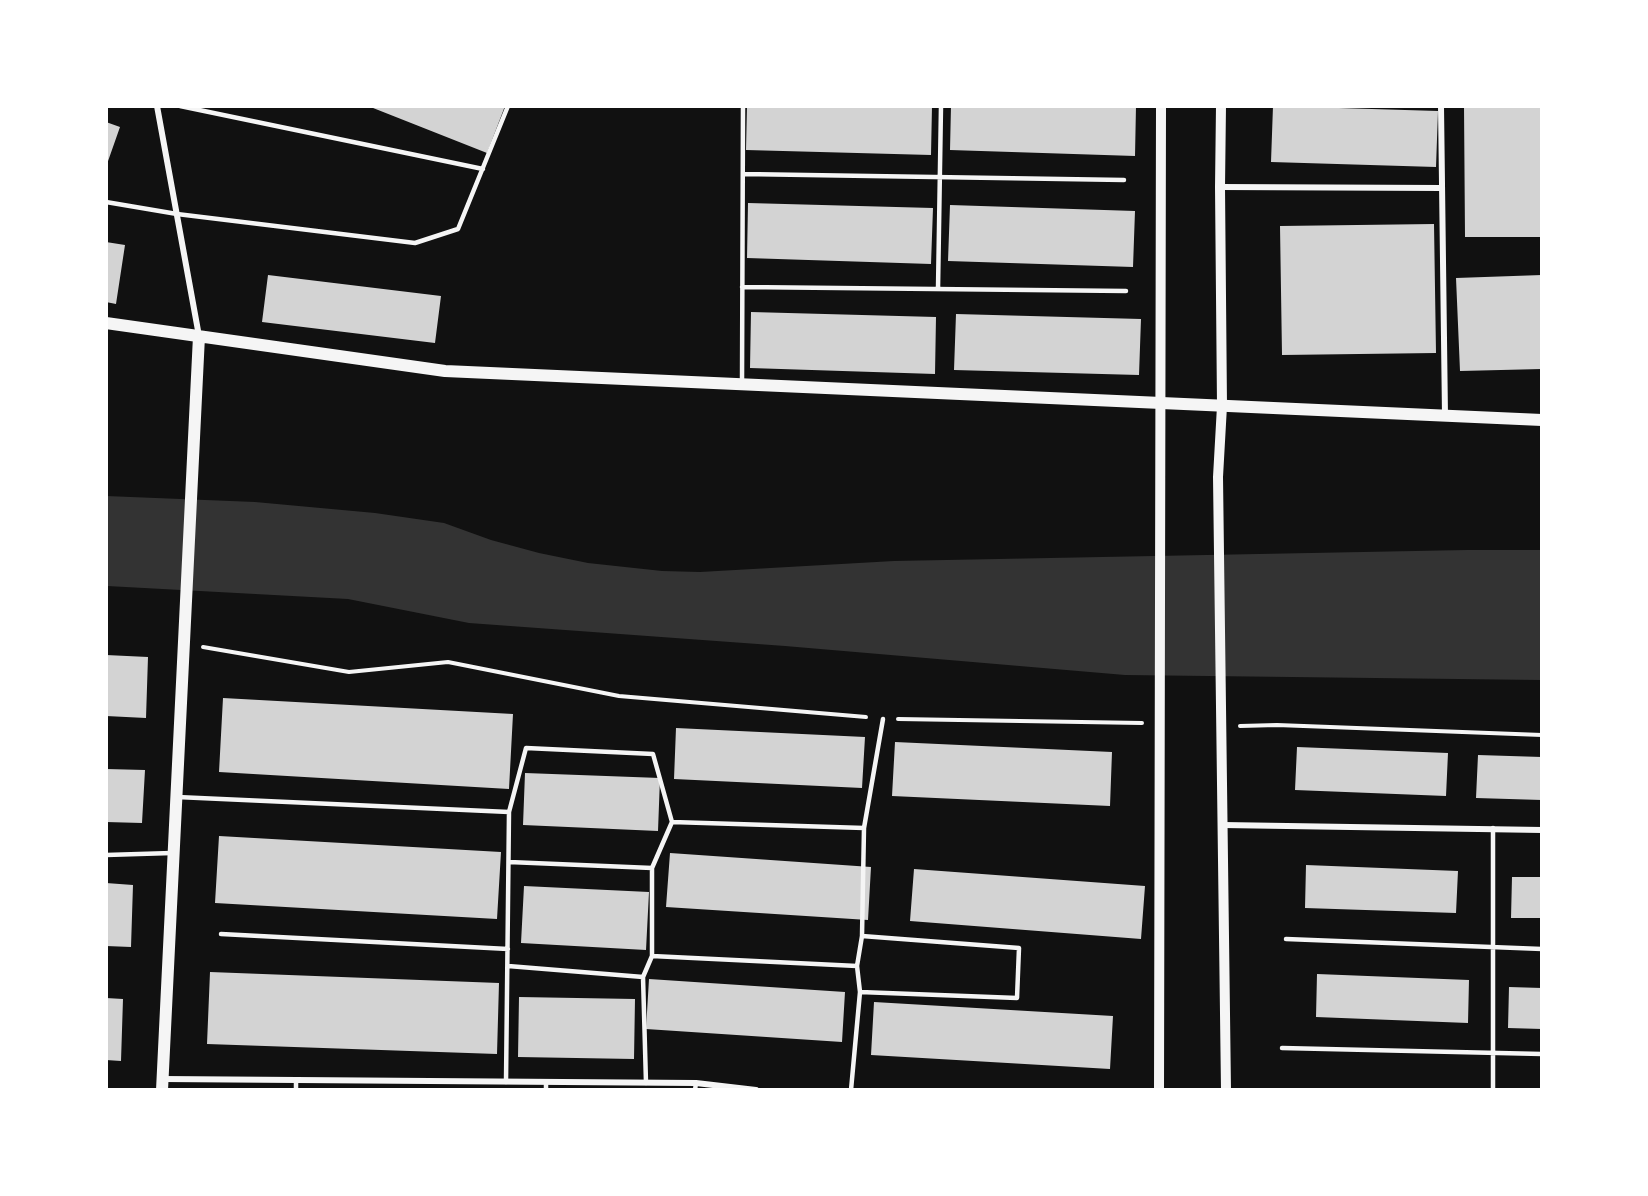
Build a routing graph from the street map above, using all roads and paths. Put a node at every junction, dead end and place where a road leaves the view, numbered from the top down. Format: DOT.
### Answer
graph roads {
  1 [pos="157,106"];
  2 [pos="180,106"];
  3 [pos="508,106"];
  4 [pos="743,106"];
  5 [pos="941,106"];
  6 [pos="1161,106"];
  7 [pos="1221,106"];
  8 [pos="1441,106"];
  9 [pos="483,169"];
  10 [pos="743,174"];
  11 [pos="940,177"];
  12 [pos="1124,180"];
  13 [pos="1220,187"];
  14 [pos="1442,188"];
  15 [pos="106,202"];
  16 [pos="177,214"];
  17 [pos="742,287"];
  18 [pos="938,289"];
  19 [pos="1126,291"];
  20 [pos="106,323"];
  21 [pos="198,336"];
  22 [pos="742,384"];
  23 [pos="1160,403"];
  24 [pos="1222,406"];
  25 [pos="1445,416"];
  26 [pos="1542,420"];
  27 [pos="184,644"];
  28 [pos="883,719"];
  29 [pos="1160,723"];
  30 [pos="1222,727"];
  31 [pos="1542,735"];
  32 [pos="177,797"];
  33 [pos="509,812"];
  34 [pos="672,822"];
  35 [pos="1223,825"];
  36 [pos="864,828"];
  37 [pos="1493,828"];
  38 [pos="1542,830"];
  39 [pos="175,853"];
  40 [pos="106,855"];
  41 [pos="508,862"];
  42 [pos="652,867"];
  43 [pos="221,934"];
  44 [pos="862,936"];
  45 [pos="1286,939"];
  46 [pos="1493,947"];
  47 [pos="508,949"];
  48 [pos="1542,949"];
  49 [pos="652,956"];
  50 [pos="508,966"];
  51 [pos="857,966"];
  52 [pos="643,977"];
  53 [pos="860,992"];
  54 [pos="1282,1048"];
  55 [pos="1493,1053"];
  56 [pos="1542,1054"];
  57 [pos="296,1080"];
  58 [pos="506,1082"];
  59 [pos="646,1083"];
  60 [pos="162,1084"];
  61 [pos="546,1086"];
  62 [pos="695,1086"];
  63 [pos="296,1089"];
  64 [pos="756,1089"];
  65 [pos="851,1089"];
  66 [pos="1159,1089"];
  67 [pos="1226,1089"];
  68 [pos="1493,1089"];
  1 -- 16 [label="street"];
  2 -- 9 [label="lane"];
  3 -- 9 [label="lane"];
  4 -- 10 [label="lane"];
  5 -- 11 [label="lane"];
  6 -- 23 [label="street"];
  7 -- 13 [label="street"];
  8 -- 14 [label="street"];
  9 -- 16 [label="lane"];
  10 -- 11 [label="lane"];
  10 -- 17 [label="lane"];
  11 -- 12 [label="lane"];
  11 -- 18 [label="lane"];
  13 -- 14 [label="street"];
  13 -- 24 [label="street"];
  14 -- 25 [label="street"];
  15 -- 16 [label="lane"];
  16 -- 21 [label="street"];
  17 -- 18 [label="lane"];
  17 -- 22 [label="lane"];
  18 -- 19 [label="lane"];
  20 -- 21 [label="main road"];
  21 -- 22 [label="main road"];
  21 -- 27 [label="main road"];
  22 -- 23 [label="main road"];
  23 -- 24 [label="main road"];
  23 -- 29 [label="street"];
  24 -- 25 [label="main road"];
  24 -- 30 [label="street"];
  25 -- 26 [label="main road"];
  27 -- 28 [label="path"];
  27 -- 32 [label="main road"];
  28 -- 29 [label="path"];
  28 -- 36 [label="lane"];
  29 -- 66 [label="street"];
  30 -- 31 [label="path"];
  30 -- 35 [label="street"];
  32 -- 33 [label="lane"];
  32 -- 39 [label="main road"];
  33 -- 34 [label="lane"];
  33 -- 41 [label="lane"];
  34 -- 36 [label="lane"];
  34 -- 42 [label="lane"];
  35 -- 37 [label="street"];
  35 -- 67 [label="street"];
  36 -- 44 [label="lane"];
  37 -- 38 [label="street"];
  37 -- 46 [label="lane"];
  39 -- 40 [label="lane"];
  39 -- 60 [label="main road"];
  41 -- 42 [label="lane"];
  41 -- 47 [label="lane"];
  42 -- 49 [label="lane"];
  43 -- 47 [label="lane"];
  44 -- 51 [label="lane"];
  44 -- 53 [label="lane"];
  45 -- 46 [label="lane"];
  46 -- 48 [label="lane"];
  46 -- 55 [label="lane"];
  47 -- 50 [label="lane"];
  49 -- 51 [label="lane"];
  49 -- 52 [label="lane"];
  50 -- 52 [label="lane"];
  50 -- 58 [label="lane"];
  51 -- 53 [label="lane"];
  52 -- 59 [label="lane"];
  53 -- 65 [label="lane"];
  54 -- 55 [label="lane"];
  55 -- 56 [label="lane"];
  55 -- 68 [label="lane"];
  57 -- 58 [label="street"];
  57 -- 60 [label="street"];
  57 -- 63 [label="lane"];
  58 -- 61 [label="street"];
  59 -- 61 [label="street"];
  59 -- 62 [label="street"];
  62 -- 64 [label="street"];
}
